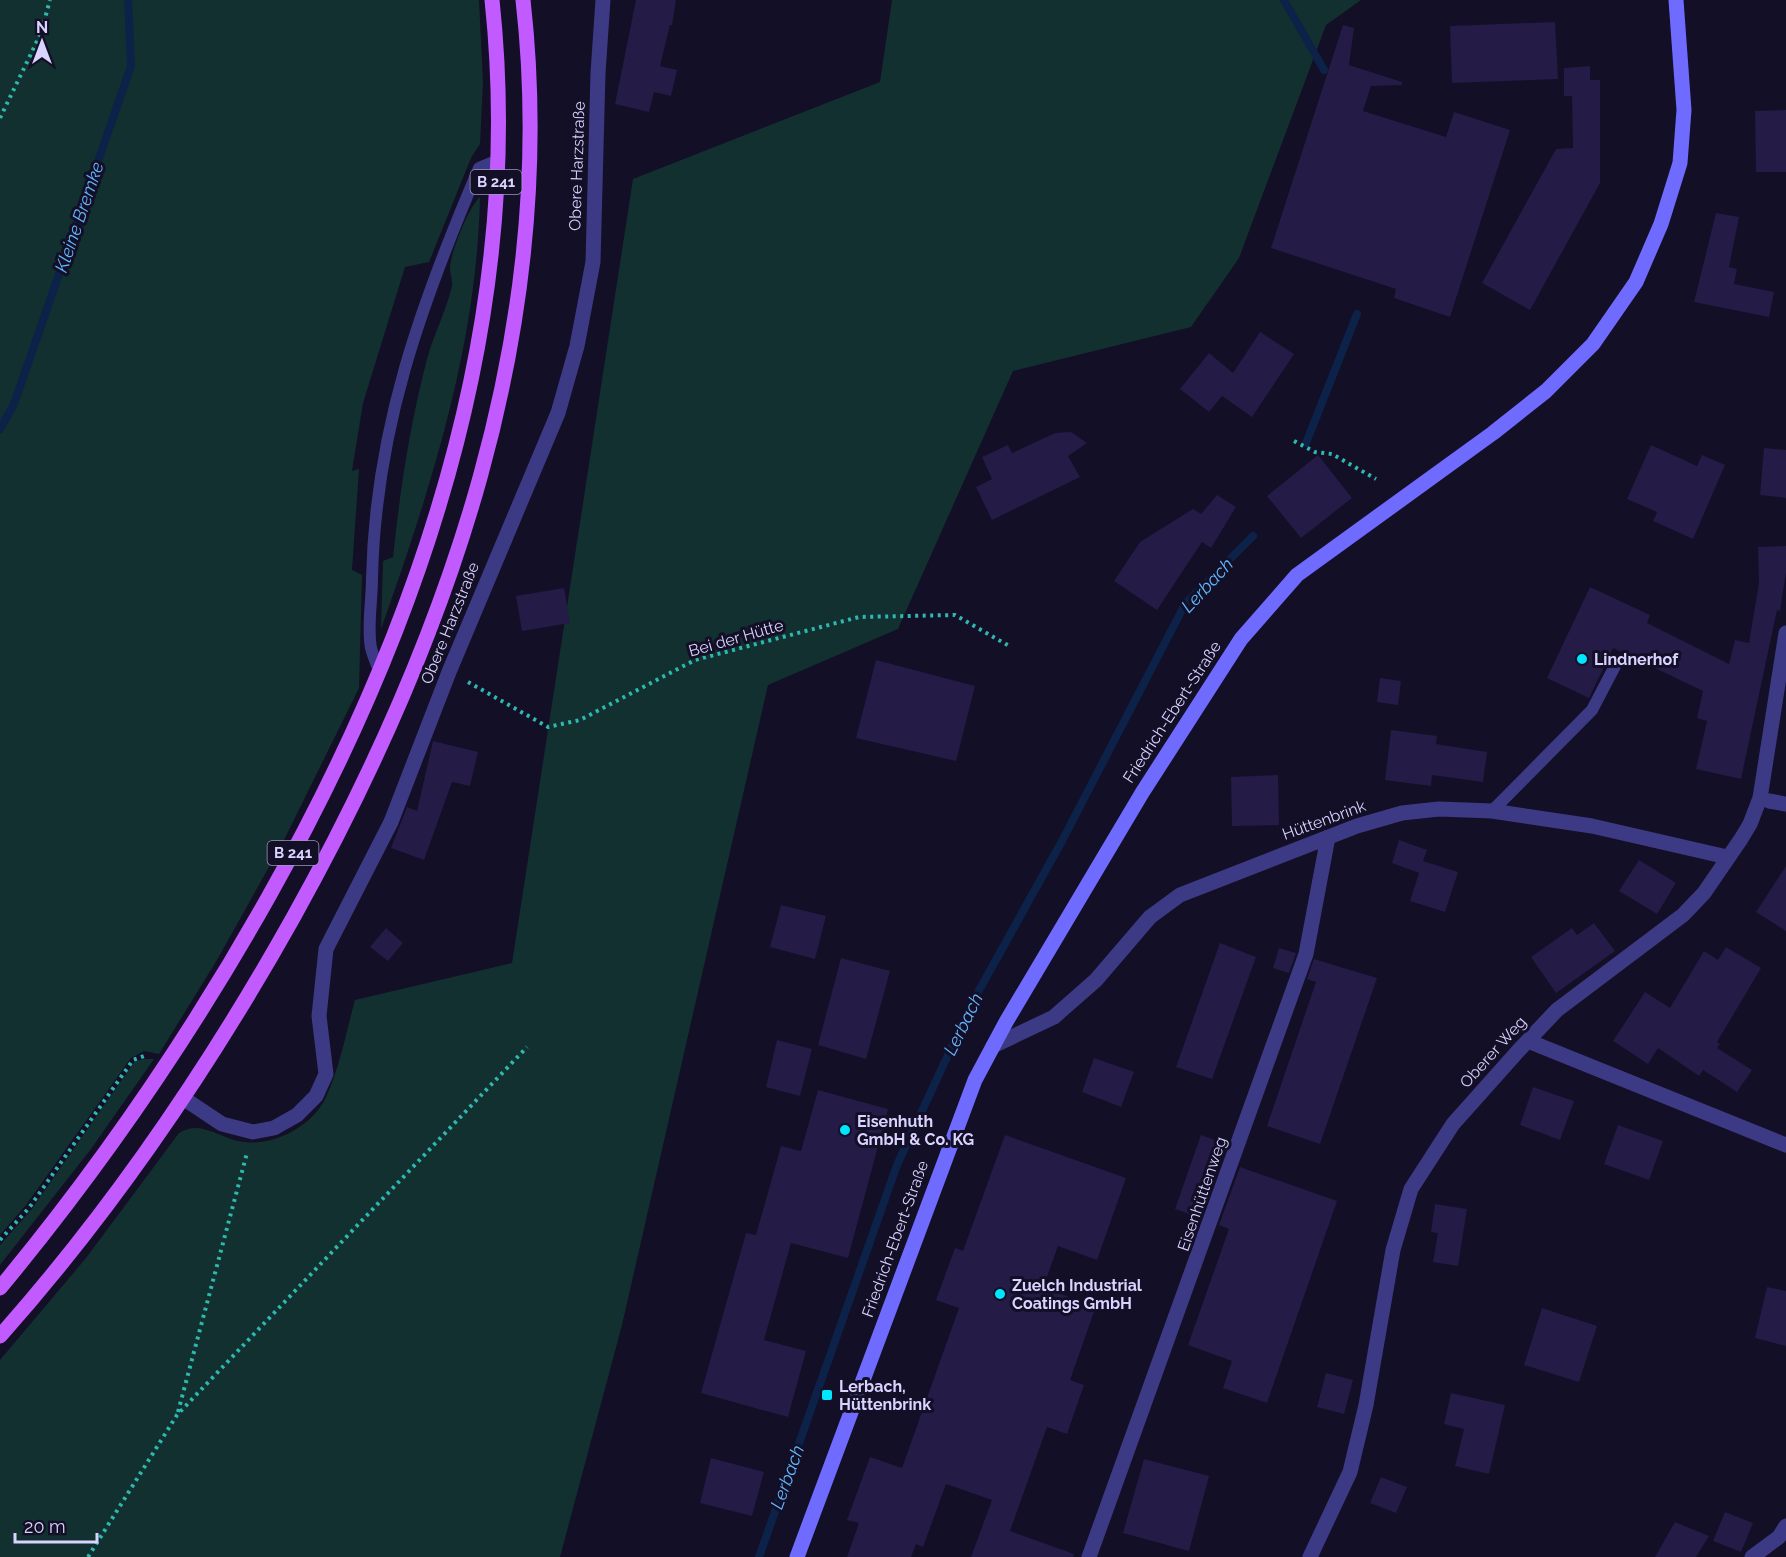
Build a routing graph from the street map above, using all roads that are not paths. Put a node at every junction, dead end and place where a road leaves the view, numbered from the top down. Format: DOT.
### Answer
graph roads {
  1 [pos="492,0"];
  2 [pos="523,0"];
  3 [pos="603,0"];
  4 [pos="1676,0"];
  5 [pos="498,160"];
  6 [pos="1786,633"];
  7 [pos="1615,666"];
  8 [pos="380,673"];
  9 [pos="1769,801"];
  10 [pos="1786,804"];
  11 [pos="1492,811"];
  12 [pos="1328,837"];
  13 [pos="1727,856"];
  14 [pos="1528,1041"];
  15 [pos="993,1046"];
  16 [pos="183,1098"];
  17 [pos="1786,1145"];
  18 [pos="0,1288"];
  19 [pos="0,1336"];
  20 [pos="1786,1526"];
  21 [pos="797,1557"];
  22 [pos="1089,1557"];
  23 [pos="1310,1557"];
  24 [pos="1752,1557"];
  1 -- 5 [label="main road, B 241"];
  2 -- 16 [label="main road, B 241"];
  3 -- 16 [label="street, Obere Harzstraße"];
  4 -- 15 [label="street, Friedrich-Ebert-Straße"];
  5 -- 8 [label="main road, B 241"];
  5 -- 8 [label="lane"];
  6 -- 13 [label="street, Oberer Weg"];
  7 -- 11 [label="lane"];
  8 -- 18 [label="main road, B 241"];
  9 -- 10 [label="street"];
  11 -- 12 [label="street, Hüttenbrink"];
  11 -- 13 [label="street, Hüttenbrink"];
  12 -- 15 [label="street, Hüttenbrink"];
  12 -- 22 [label="street, Eisenhüttenweg"];
  13 -- 14 [label="street, Oberer Weg"];
  14 -- 17 [label="street"];
  14 -- 23 [label="street, Oberer Weg"];
  15 -- 21 [label="street, Friedrich-Ebert-Straße"];
  16 -- 19 [label="main road, B 241"];
  20 -- 24 [label="street"];
}
